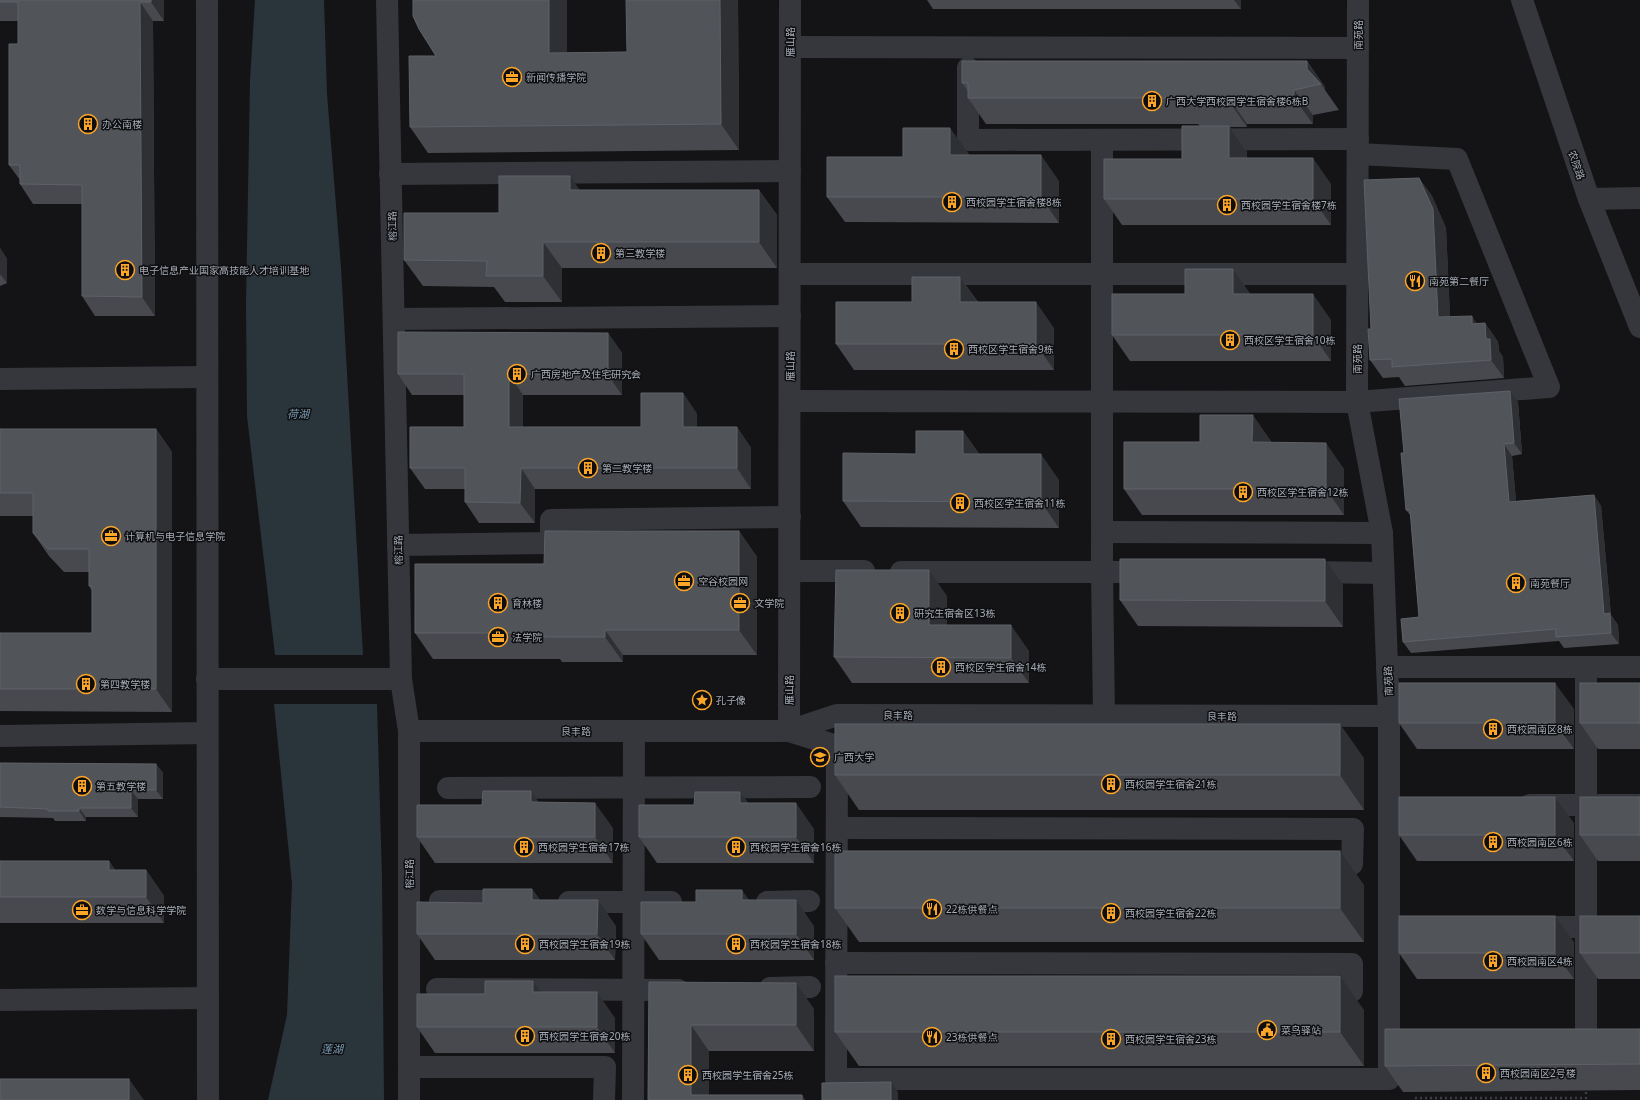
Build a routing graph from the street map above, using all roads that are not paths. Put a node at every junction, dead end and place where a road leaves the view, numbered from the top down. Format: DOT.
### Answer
graph roads {
  1 [pos="208,0"];
  2 [pos="387,0"];
  3 [pos="790,0"];
  4 [pos="1358,0"];
  5 [pos="1522,0"];
  6 [pos="790,47"];
  7 [pos="968,47"];
  8 [pos="1358,48"];
  9 [pos="1102,140"];
  10 [pos="1358,147"];
  11 [pos="790,170"];
  12 [pos="390,174"];
  13 [pos="1640,198"];
  14 [pos="1589,199"];
  15 [pos="790,274"];
  16 [pos="1102,274"];
  17 [pos="1358,274"];
  18 [pos="790,316"];
  19 [pos="394,319"];
  20 [pos="1640,327"];
  21 [pos="207,376"];
  22 [pos="0,379"];
  23 [pos="790,401"];
  24 [pos="1102,402"];
  25 [pos="1357,402"];
  26 [pos="790,517"];
  27 [pos="1102,532"];
  28 [pos="1382,533"];
  29 [pos="398,545"];
  30 [pos="790,571"];
  31 [pos="1102,572"];
  32 [pos="1172,572"];
  33 [pos="1282,572"];
  34 [pos="1383,573"];
  35 [pos="1387,667"];
  36 [pos="1586,667"];
  37 [pos="1640,667"];
  38 [pos="207,678"];
  39 [pos="401,678"];
  40 [pos="1104,716"];
  41 [pos="1389,716"];
  42 [pos="409,731"];
  43 [pos="634,731"];
  44 [pos="789,731"];
  45 [pos="207,733"];
  46 [pos="0,736"];
  47 [pos="810,787"];
  48 [pos="448,788"];
  49 [pos="634,788"];
  50 [pos="1508,805"];
  51 [pos="1586,805"];
  52 [pos="1640,805"];
  53 [pos="837,828"];
  54 [pos="836,864"];
  55 [pos="860,864"];
  56 [pos="1298,864"];
  57 [pos="440,901"];
  58 [pos="809,901"];
  59 [pos="690,902"];
  60 [pos="745,902"];
  61 [pos="634,903"];
  62 [pos="1516,927"];
  63 [pos="1586,927"];
  64 [pos="1640,927"];
  65 [pos="836,963"];
  66 [pos="749,988"];
  67 [pos="810,988"];
  68 [pos="437,989"];
  69 [pos="695,989"];
  70 [pos="633,990"];
  71 [pos="1304,991"];
  72 [pos="208,998"];
  73 [pos="0,1000"];
  74 [pos="1562,1042"];
  75 [pos="1586,1042"];
  76 [pos="1609,1042"];
  77 [pos="409,1067"];
  78 [pos="208,1100"];
  79 [pos="409,1100"];
  80 [pos="604,1100"];
  81 [pos="633,1100"];
  1 -- 21 [label="street"];
  2 -- 12 [label="street, 榕江路"];
  3 -- 6 [label="street, 雁山路"];
  4 -- 8 [label="street, 南苑路"];
  5 -- 14 [label="street, 农院路"];
  6 -- 7 [label="street"];
  6 -- 11 [label="street, 雁山路"];
  7 -- 8 [label="street"];
  7 -- 9 [label="street"];
  8 -- 10 [label="street, 南苑路"];
  9 -- 10 [label="street"];
  9 -- 16 [label="street"];
  10 -- 17 [label="street, 南苑路"];
  10 -- 25 [label="street"];
  11 -- 12 [label="street"];
  11 -- 15 [label="street, 雁山路"];
  12 -- 19 [label="street, 榕江路"];
  13 -- 14 [label="street"];
  14 -- 20 [label="street, 农院路"];
  15 -- 16 [label="street"];
  15 -- 18 [label="street, 雁山路"];
  16 -- 17 [label="street"];
  16 -- 24 [label="street"];
  17 -- 25 [label="street, 南苑路"];
  18 -- 19 [label="street"];
  18 -- 23 [label="street, 雁山路"];
  19 -- 29 [label="street, 榕江路"];
  21 -- 22 [label="street"];
  21 -- 38 [label="street"];
  23 -- 24 [label="street"];
  23 -- 26 [label="street, 雁山路"];
  24 -- 25 [label="street"];
  24 -- 27 [label="street"];
  25 -- 28 [label="street, 南苑路"];
  26 -- 29 [label="street"];
  26 -- 30 [label="street, 雁山路"];
  27 -- 28 [label="street"];
  27 -- 31 [label="street"];
  28 -- 34 [label="street, 南苑路"];
  29 -- 39 [label="street, 榕江路"];
  30 -- 31 [label="street"];
  30 -- 44 [label="street, 雁山路"];
  31 -- 32 [label="street"];
  31 -- 40 [label="street"];
  33 -- 34 [label="street"];
  34 -- 35 [label="street, 南苑路"];
  35 -- 36 [label="street"];
  35 -- 41 [label="street, 南苑路"];
  36 -- 37 [label="street"];
  36 -- 51 [label="street"];
  38 -- 39 [label="street"];
  38 -- 45 [label="street"];
  39 -- 42 [label="street, 榕江路"];
  40 -- 41 [label="street, 良丰路"];
  40 -- 44 [label="street, 良丰路"];
  41 -- 65 [label="street, 南苑路"];
  42 -- 43 [label="street, 良丰路"];
  42 -- 77 [label="street, 榕江路"];
  43 -- 44 [label="street, 良丰路"];
  43 -- 49 [label="street"];
  44 -- 53 [label="street"];
  45 -- 46 [label="street"];
  45 -- 72 [label="street"];
  47 -- 49 [label="street"];
  48 -- 49 [label="street"];
  49 -- 61 [label="street"];
  50 -- 51 [label="street"];
  51 -- 52 [label="street"];
  51 -- 63 [label="street"];
  53 -- 54 [label="street"];
  53 -- 56 [label="street"];
  54 -- 55 [label="street"];
  54 -- 65 [label="street"];
  57 -- 61 [label="street"];
  58 -- 60 [label="street"];
  59 -- 61 [label="street"];
  61 -- 70 [label="street"];
  62 -- 63 [label="street"];
  63 -- 64 [label="street"];
  63 -- 75 [label="street"];
  65 -- 71 [label="street"];
  66 -- 67 [label="street"];
  68 -- 70 [label="street"];
  69 -- 70 [label="street"];
  70 -- 81 [label="street"];
  72 -- 73 [label="street"];
  72 -- 78 [label="street"];
  74 -- 75 [label="street"];
  75 -- 76 [label="street"];
  77 -- 79 [label="street, 榕江路"];
  77 -- 80 [label="street"];
}
